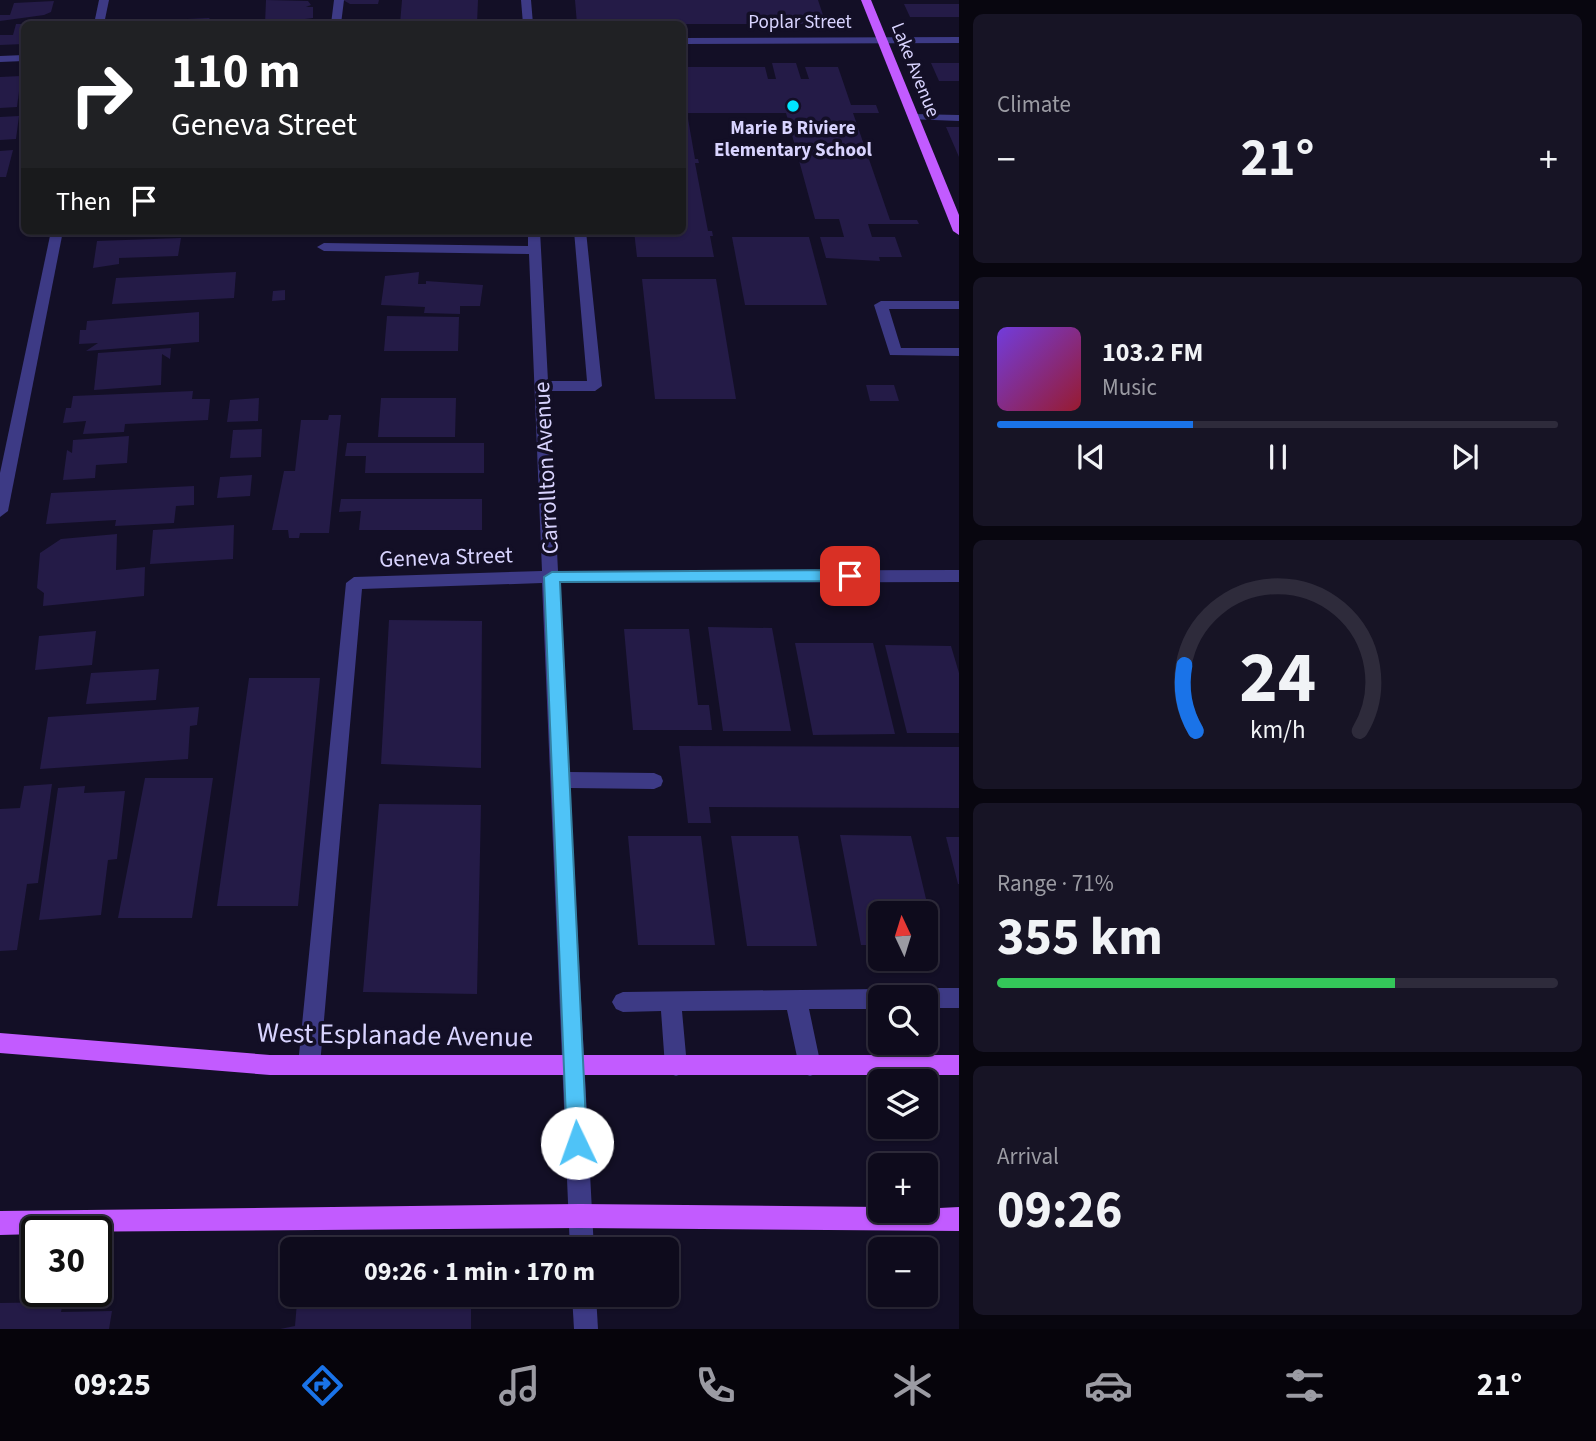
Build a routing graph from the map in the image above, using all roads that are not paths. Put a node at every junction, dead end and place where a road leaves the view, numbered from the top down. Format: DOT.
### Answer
graph roads {
  1 [pos="104,0"];
  2 [pos="340,0"];
  3 [pos="526,0"];
  4 [pos="866,0"];
  5 [pos="100,21"];
  6 [pos="336,21"];
  7 [pos="528,21"];
  8 [pos="882,40"];
  9 [pos="959,40"];
  10 [pos="686,41"];
  11 [pos="21,58"];
  12 [pos="0,60"];
  13 [pos="913,117"];
  14 [pos="959,118"];
  15 [pos="959,231"];
  16 [pos="56,235"];
  17 [pos="534,235"];
  18 [pos="580,235"];
  19 [pos="324,247"];
  20 [pos="534,250"];
  21 [pos="959,306"];
  22 [pos="959,352"];
  23 [pos="541,386"];
  24 [pos="0,511"];
  25 [pos="959,576"];
  26 [pos="552,577"];
  27 [pos="561,780"];
  28 [pos="654,781"];
  29 [pos="938,998"];
  30 [pos="959,998"];
  31 [pos="868,999"];
  32 [pos="796,1000"];
  33 [pos="671,1001"];
  34 [pos="623,1002"];
  35 [pos="0,1043"];
  36 [pos="922,1055"];
  37 [pos="309,1065"];
  38 [pos="924,1065"];
  39 [pos="959,1065"];
  40 [pos="676,1066"];
  41 [pos="810,1066"];
  42 [pos="573,1067"];
  43 [pos="580,1216"];
  44 [pos="959,1219"];
  45 [pos="0,1223"];
  46 [pos="581,1237"];
  47 [pos="585,1307"];
  48 [pos="586,1329"];
  1 -- 5 [label="street"];
  2 -- 6 [label="street"];
  3 -- 7 [label="street"];
  4 -- 8 [label="main road, Lake Avenue"];
  8 -- 9 [label="street, Poplar Street"];
  8 -- 10 [label="street, Poplar Street"];
  8 -- 13 [label="main road, Lake Avenue"];
  11 -- 12 [label="street"];
  13 -- 14 [label="street"];
  13 -- 15 [label="main road, Lake Avenue"];
  16 -- 24 [label="street"];
  17 -- 20 [label="street, Carrollton Avenue"];
  18 -- 23 [label="street"];
  19 -- 20 [label="street"];
  20 -- 23 [label="street, Carrollton Avenue"];
  21 -- 22 [label="street"];
  23 -- 26 [label="street, Carrollton Avenue"];
  25 -- 26 [label="street, Geneva Street"];
  26 -- 27 [label="street, Carrollton Avenue"];
  26 -- 37 [label="street, Geneva Street"];
  27 -- 28 [label="street"];
  27 -- 42 [label="street, Carrollton Avenue"];
  29 -- 30 [label="street"];
  31 -- 32 [label="street"];
  32 -- 33 [label="street"];
  32 -- 41 [label="street"];
  33 -- 34 [label="street"];
  33 -- 40 [label="street"];
  35 -- 37 [label="main road, West Esplanade Avenue"];
  36 -- 38 [label="street"];
  37 -- 42 [label="main road, West Esplanade Avenue"];
  38 -- 39 [label="main road, West Esplanade Avenue"];
  38 -- 41 [label="main road, West Esplanade Avenue"];
  40 -- 41 [label="main road, West Esplanade Avenue"];
  40 -- 42 [label="main road, West Esplanade Avenue"];
  42 -- 43 [label="street, Carrollton Avenue"];
  43 -- 44 [label="main road"];
  43 -- 45 [label="main road"];
  43 -- 46 [label="street, Carrollton Avenue"];
  47 -- 48 [label="street"];
}
